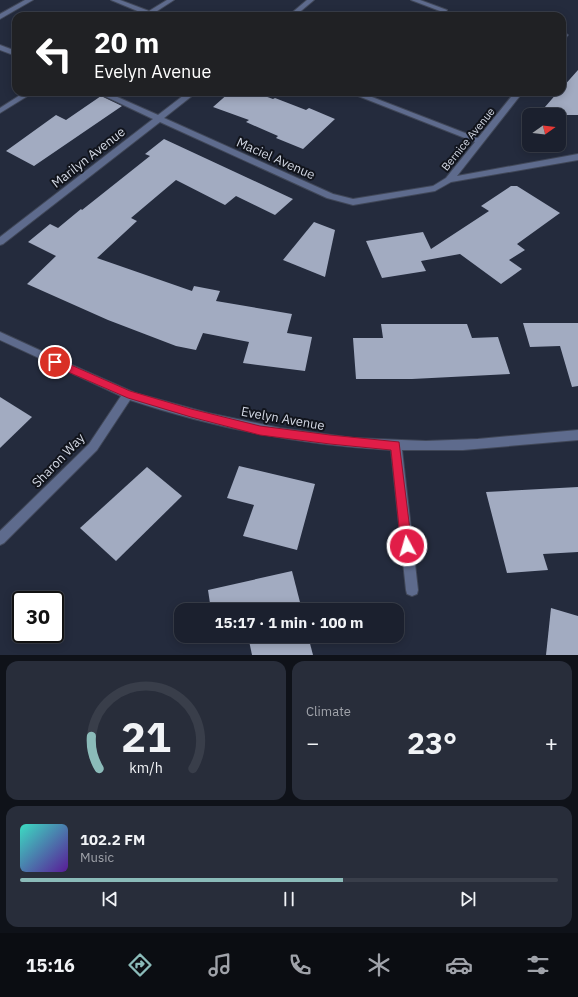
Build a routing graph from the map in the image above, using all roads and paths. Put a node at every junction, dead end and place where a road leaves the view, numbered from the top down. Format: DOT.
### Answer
graph roads {
  1 [pos="30,0"];
  2 [pos="114,0"];
  3 [pos="171,0"];
  4 [pos="312,0"];
  5 [pos="414,0"];
  6 [pos="144,12"];
  7 [pos="156,12"];
  8 [pos="296,12"];
  9 [pos="444,12"];
  10 [pos="0,17"];
  11 [pos="0,47"];
  12 [pos="12,52"];
  13 [pos="24,96"];
  14 [pos="109,96"];
  15 [pos="188,96"];
  16 [pos="364,96"];
  17 [pos="516,96"];
  18 [pos="0,111"];
  19 [pos="159,118"];
  20 [pos="480,141"];
  21 [pos="578,157"];
  22 [pos="449,180"];
  23 [pos="0,242"];
  24 [pos="0,336"];
  25 [pos="128,394"];
  26 [pos="578,435"];
  27 [pos="396,446"];
  28 [pos="0,539"];
  29 [pos="412,590"];
  1 -- 10 [label="street"];
  2 -- 6 [label="street"];
  3 -- 7 [label="street"];
  4 -- 8 [label="street"];
  5 -- 9 [label="street"];
  11 -- 12 [label="street"];
  13 -- 18 [label="street"];
  14 -- 19 [label="street, Maciel Avenue"];
  15 -- 19 [label="street, Marilyn Avenue"];
  16 -- 20 [label="street"];
  17 -- 20 [label="street, Bernice Avenue"];
  19 -- 22 [label="street, Maciel Avenue"];
  19 -- 23 [label="street, Marilyn Avenue"];
  20 -- 22 [label="street, Bernice Avenue"];
  21 -- 22 [label="street"];
  24 -- 25 [label="street, Evelyn Avenue"];
  25 -- 27 [label="street, Evelyn Avenue"];
  25 -- 28 [label="street, Sharon Way"];
  26 -- 27 [label="street, Evelyn Avenue"];
  27 -- 29 [label="street"];
}
